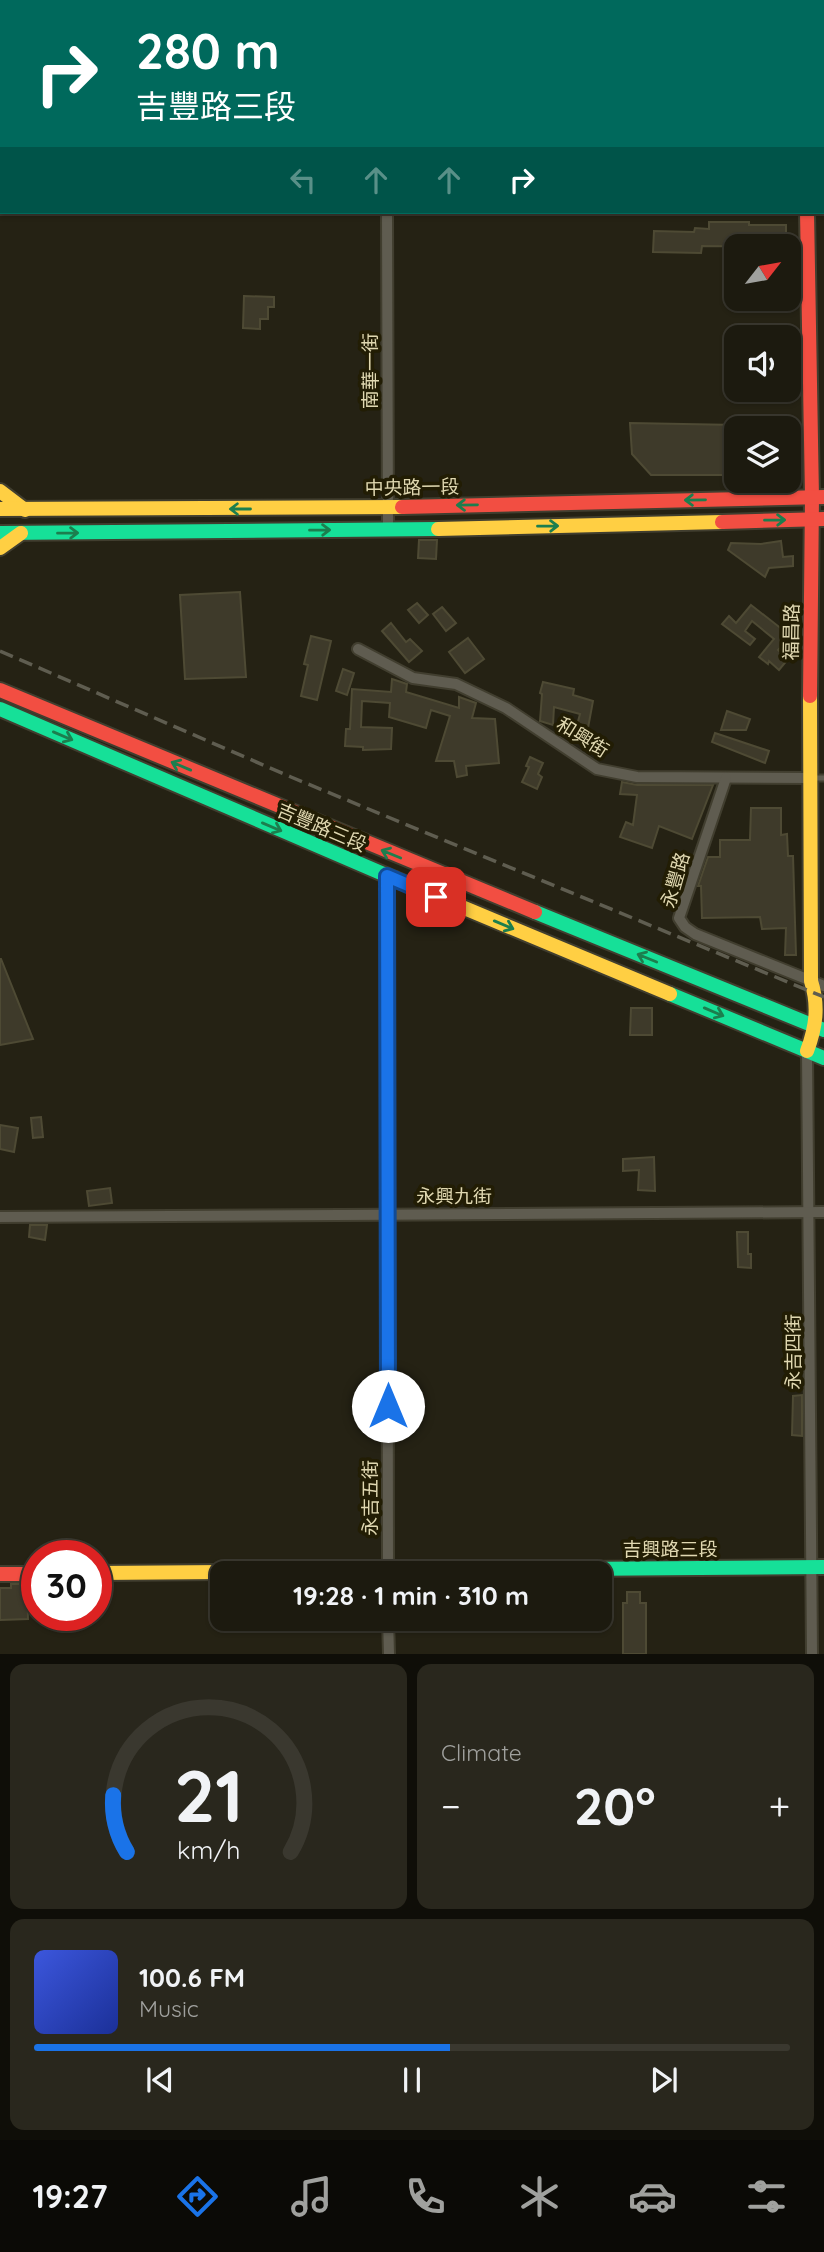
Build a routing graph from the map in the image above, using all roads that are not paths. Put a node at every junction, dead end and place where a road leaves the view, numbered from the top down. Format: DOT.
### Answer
graph roads {
  1 [pos="387,214"];
  2 [pos="807,214"];
  3 [pos="0,491"];
  4 [pos="818,497"];
  5 [pos="387,508"];
  6 [pos="0,509"];
  7 [pos="25,510"];
  8 [pos="818,519"];
  9 [pos="388,530"];
  10 [pos="0,533"];
  11 [pos="21,533"];
  12 [pos="0,548"];
  13 [pos="358,649"];
  14 [pos="0,690"];
  15 [pos="0,709"];
  16 [pos="726,778"];
  17 [pos="817,778"];
  18 [pos="387,876"];
  19 [pos="818,984"];
  20 [pos="820,1028"];
  21 [pos="807,1051"];
  22 [pos="824,1058"];
  23 [pos="810,1212"];
  24 [pos="824,1212"];
  25 [pos="387,1214"];
  26 [pos="0,1217"];
  27 [pos="811,1483"];
  28 [pos="824,1483"];
  29 [pos="388,1561"];
  30 [pos="818,1567"];
  31 [pos="612,1569"];
  32 [pos="112,1573"];
  33 [pos="210,1573"];
  34 [pos="0,1574"];
  35 [pos="21,1574"];
  36 [pos="388,1631"];
  37 [pos="389,1654"];
  38 [pos="812,1654"];
  1 -- 5 [label="street, 南華一街"];
  2 -- 4 [label="street, 福昌路"];
  3 -- 7 [label="street"];
  4 -- 5 [label="street, 中央路一段, one-way"];
  4 -- 8 [label="street, 福昌路"];
  5 -- 7 [label="street, 中央路一段, one-way"];
  5 -- 9 [label="street, 南華一街"];
  6 -- 7 [label="street, 中央路一段"];
  9 -- 8 [label="street, one-way"];
  8 -- 17 [label="street, 福昌路"];
  11 -- 9 [label="street, one-way"];
  10 -- 11 [label="street"];
  11 -- 12 [label="street"];
  13 -- 16 [label="street, 和興街"];
  20 -- 14 [label="street, 吉豐路三段, one-way"];
  15 -- 18 [label="street, 吉豐路三段, one-way"];
  16 -- 17 [label="street, 和興街"];
  16 -- 19 [label="street, 永豐路"];
  17 -- 19 [label="street, 福昌路"];
  18 -- 21 [label="street, 吉豐路三段, one-way"];
  18 -- 25 [label="street, 永吉五街"];
  19 -- 20 [label="street, 福昌路"];
  20 -- 21 [label="street, 福昌路"];
  21 -- 22 [label="street, 吉豐路三段"];
  21 -- 23 [label="street, 永吉四街"];
  23 -- 24 [label="street, 永興九街"];
  23 -- 25 [label="street, 永興九街"];
  23 -- 27 [label="street, 永吉四街"];
  25 -- 26 [label="street, 永興九街"];
  25 -- 29 [label="street, 永吉五街"];
  27 -- 28 [label="street"];
  27 -- 30 [label="street, 永吉四街"];
  30 -- 31 [label="street, 吉興路三段"];
  30 -- 38 [label="street, 永吉四街"];
  32 -- 33 [label="street, 吉興路三段"];
  34 -- 35 [label="street"];
  36 -- 37 [label="street"];
}
